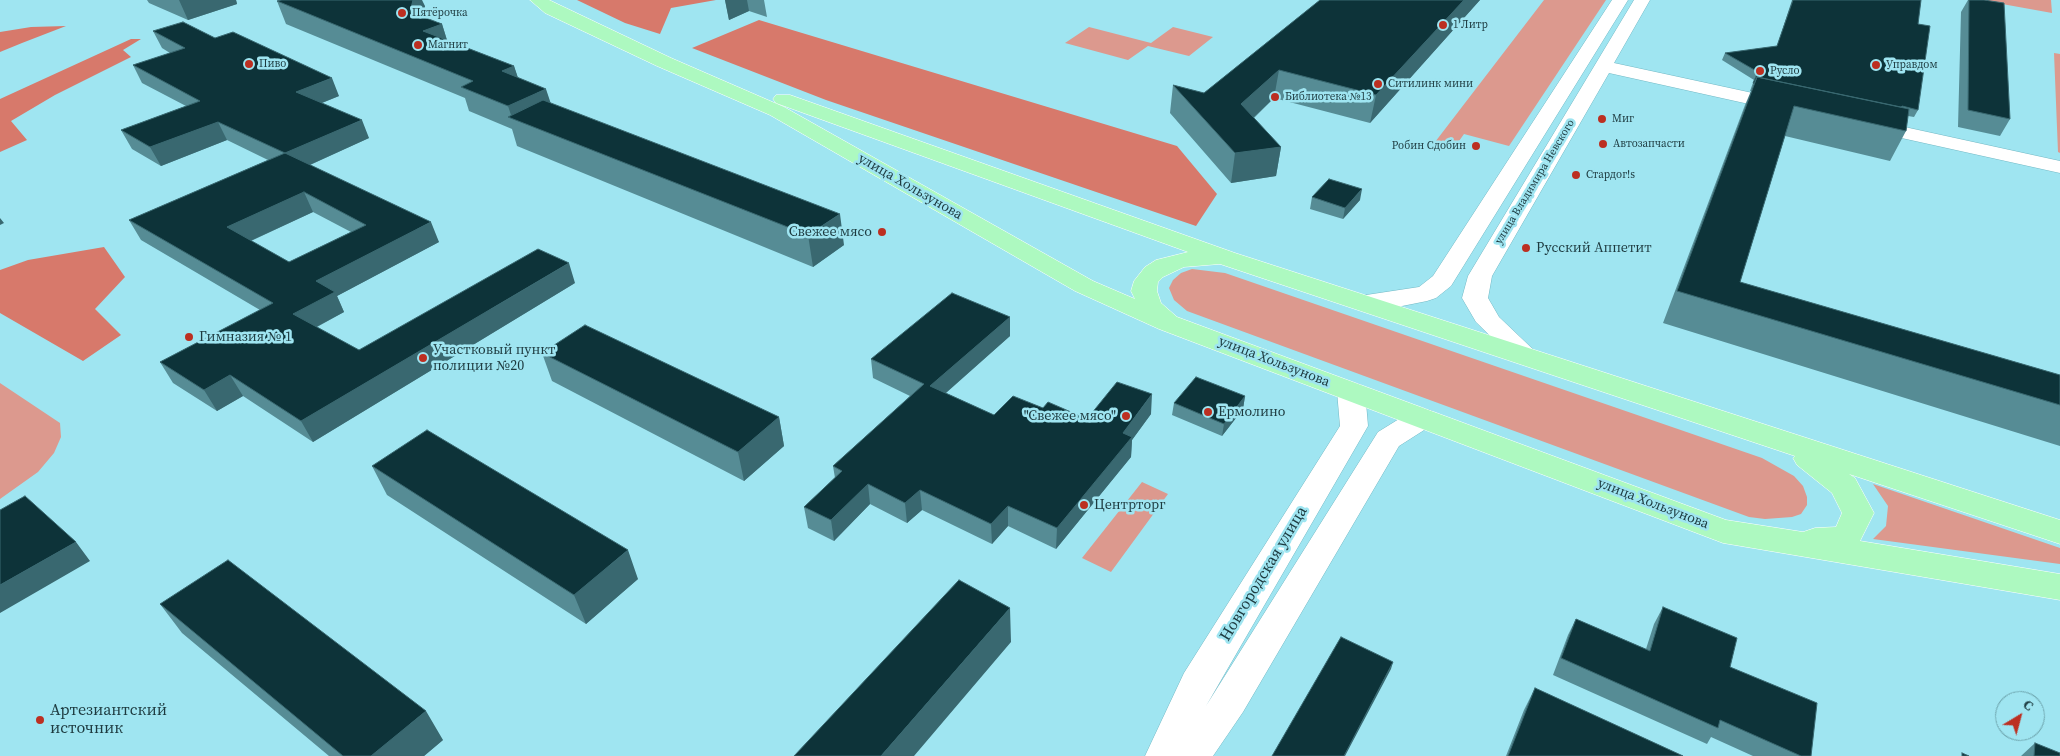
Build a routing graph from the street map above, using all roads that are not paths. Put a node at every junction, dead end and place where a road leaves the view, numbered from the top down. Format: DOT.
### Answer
graph roads {
  1 [pos="538,0"];
  2 [pos="560,0"];
  3 [pos="1620,0"];
  4 [pos="1642,0"];
  5 [pos="1604,66"];
  6 [pos="1805,111"];
  7 [pos="1853,121"];
  8 [pos="893,139"];
  9 [pos="859,158"];
  10 [pos="2060,167"];
  11 [pos="1226,258"];
  12 [pos="1362,302"];
  13 [pos="1168,322"];
  14 [pos="1527,356"];
  15 [pos="1351,391"];
  16 [pos="1422,418"];
  17 [pos="1791,445"];
  18 [pos="2060,532"];
  19 [pos="1789,541"];
  20 [pos="2060,587"];
  21 [pos="1164,756"];
  22 [pos="1191,756"];
  1 -- 9 [label="main road, улица Хользунова"];
  2 -- 8 [label="main road, улица Хользунова"];
  3 -- 12 [label="street, улица Владимира Невского"];
  4 -- 5 [label="street, улица Владимира Невского"];
  5 -- 6 [label="street"];
  5 -- 14 [label="street, улица Владимира Невского"];
  7 -- 10 [label="street"];
  8 -- 9 [label="main road"];
  8 -- 11 [label="main road, улица Хользунова"];
  9 -- 13 [label="main road, улица Хользунова"];
  11 -- 12 [label="main road, улица Хользунова"];
  11 -- 13 [label="main road"];
  12 -- 14 [label="main road, улица Хользунова"];
  13 -- 15 [label="main road, улица Хользунова"];
  14 -- 17 [label="main road, улица Хользунова"];
  15 -- 16 [label="main road, улица Хользунова"];
  15 -- 21 [label="street, Новгородская улица"];
  16 -- 19 [label="main road, улица Хользунова"];
  16 -- 22 [label="street"];
  17 -- 18 [label="main road, улица Хользунова"];
  17 -- 19 [label="main road"];
  19 -- 20 [label="main road, улица Хользунова"];
}
